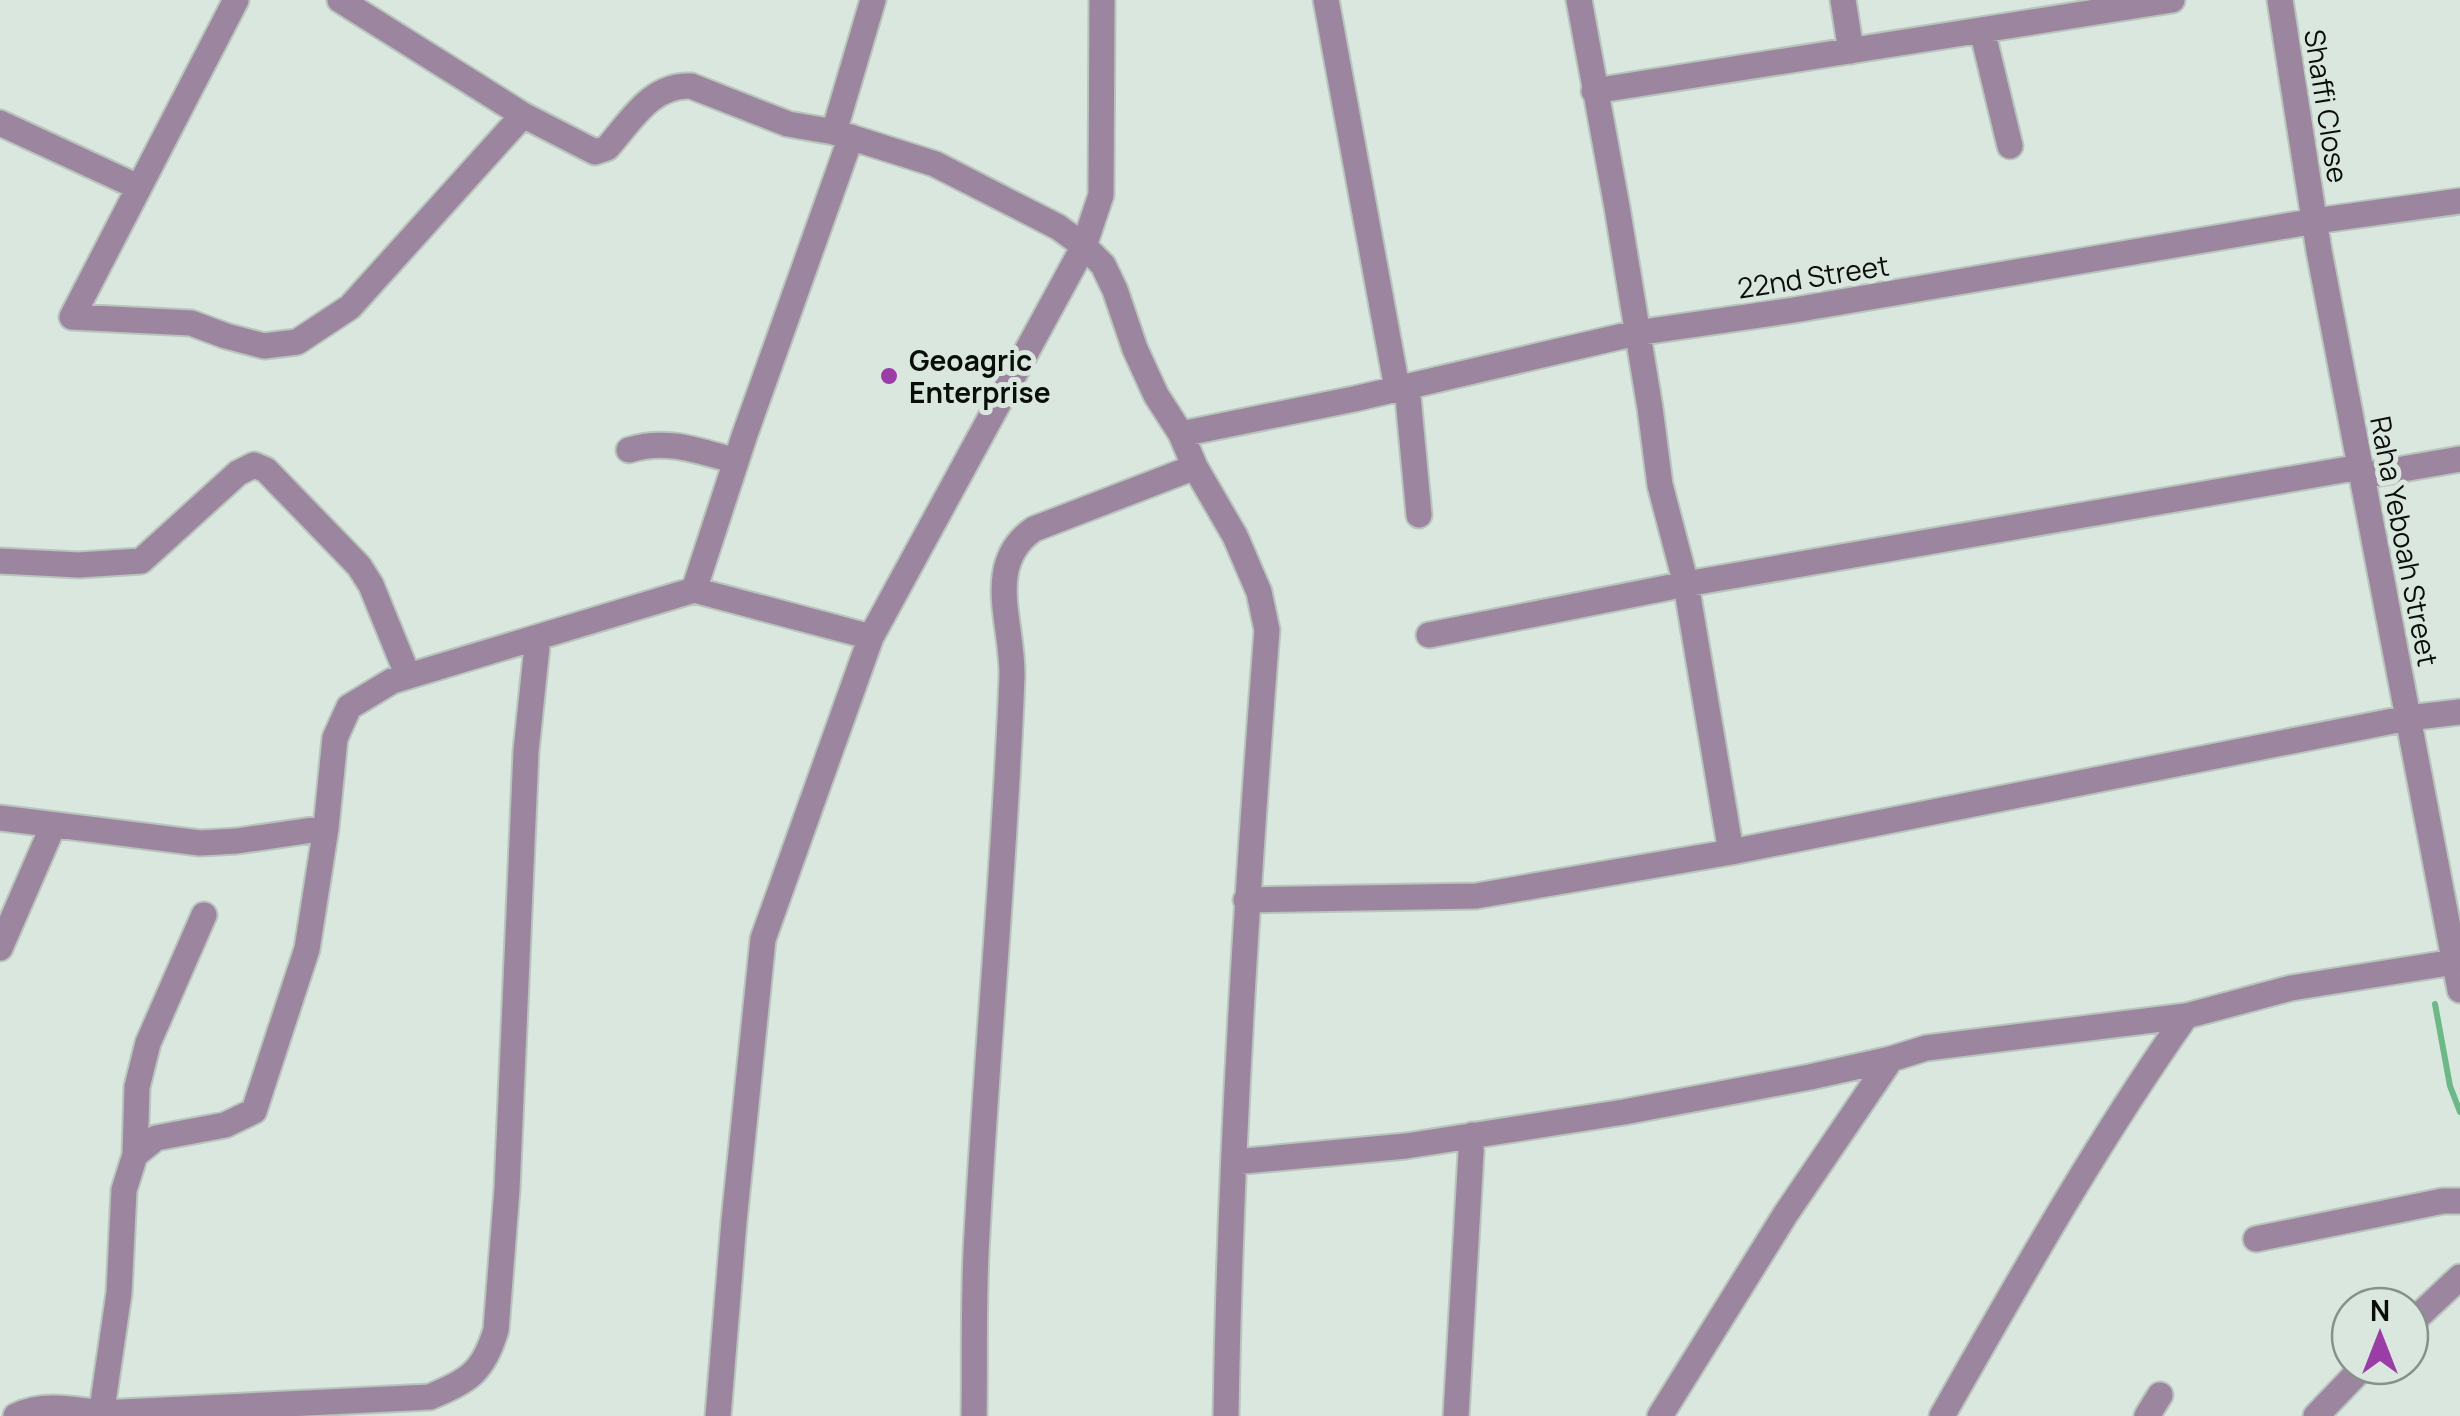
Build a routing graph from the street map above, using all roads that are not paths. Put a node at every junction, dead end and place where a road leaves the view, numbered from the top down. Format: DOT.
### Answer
graph roads {
  1 [pos="236,0"];
  2 [pos="340,0"];
  3 [pos="873,0"];
  4 [pos="1102,0"];
  5 [pos="1326,0"];
  6 [pos="1579,0"];
  7 [pos="1843,0"];
  8 [pos="2172,0"];
  9 [pos="2280,0"];
  10 [pos="1982,30"];
  11 [pos="1851,51"];
  12 [pos="1594,91"];
  13 [pos="523,115"];
  14 [pos="0,123"];
  15 [pos="842,135"];
  16 [pos="2010,146"];
  17 [pos="138,186"];
  18 [pos="2460,201"];
  19 [pos="2315,221"];
  20 [pos="1084,246"];
  21 [pos="1636,333"];
  22 [pos="1402,387"];
  23 [pos="1180,434"];
  24 [pos="629,450"];
  25 [pos="2460,459"];
  26 [pos="736,461"];
  27 [pos="1195,467"];
  28 [pos="2361,472"];
  29 [pos="1420,515"];
  30 [pos="0,561"];
  31 [pos="1686,584"];
  32 [pos="694,590"];
  33 [pos="871,636"];
  34 [pos="1430,636"];
  35 [pos="538,637"];
  36 [pos="408,676"];
  37 [pos="2460,712"];
  38 [pos="2408,718"];
  39 [pos="0,818"];
  40 [pos="52,826"];
  41 [pos="326,828"];
  42 [pos="1731,852"];
  43 [pos="1246,900"];
  44 [pos="204,914"];
  45 [pos="0,948"];
  46 [pos="2457,962"];
  47 [pos="2460,990"];
  48 [pos="2186,1016"];
  49 [pos="1891,1059"];
  50 [pos="1472,1135"];
  51 [pos="135,1154"];
  52 [pos="1234,1162"];
  53 [pos="2460,1201"];
  54 [pos="2256,1240"];
  55 [pos="2460,1278"];
  56 [pos="2430,1306"];
  57 [pos="2345,1386"];
  58 [pos="431,1406"];
  59 [pos="101,1414"];
  60 [pos="16,1416"];
  61 [pos="718,1416"];
  62 [pos="974,1416"];
  63 [pos="1226,1416"];
  64 [pos="1456,1416"];
  65 [pos="1660,1416"];
  66 [pos="1942,1416"];
  67 [pos="2316,1416"];
  1 -- 17 [label="street"];
  2 -- 13 [label="street"];
  3 -- 15 [label="street"];
  4 -- 20 [label="street"];
  5 -- 22 [label="street"];
  6 -- 12 [label="street"];
  7 -- 11 [label="street"];
  8 -- 10 [label="street"];
  9 -- 19 [label="street, Shaffi Close"];
  10 -- 11 [label="street"];
  10 -- 16 [label="street"];
  11 -- 12 [label="street"];
  12 -- 21 [label="street"];
  13 -- 15 [label="street"];
  13 -- 17 [label="street"];
  14 -- 17 [label="street"];
  15 -- 20 [label="street"];
  15 -- 26 [label="street"];
  18 -- 19 [label="street, 22nd Street"];
  19 -- 21 [label="street, 22nd Street"];
  19 -- 28 [label="street, Raha Yeboah Street"];
  20 -- 23 [label="street"];
  20 -- 33 [label="street"];
  21 -- 22 [label="street, 22nd Street"];
  21 -- 31 [label="street"];
  22 -- 23 [label="street, 22nd Street"];
  22 -- 29 [label="street"];
  23 -- 27 [label="street"];
  24 -- 26 [label="street"];
  25 -- 28 [label="street"];
  26 -- 32 [label="street"];
  27 -- 43 [label="street"];
  27 -- 62 [label="street"];
  28 -- 31 [label="street"];
  28 -- 38 [label="street, Raha Yeboah Street"];
  30 -- 36 [label="street"];
  31 -- 34 [label="street"];
  31 -- 42 [label="street"];
  32 -- 33 [label="street"];
  32 -- 35 [label="street"];
  33 -- 61 [label="street"];
  35 -- 36 [label="street"];
  35 -- 58 [label="street"];
  36 -- 41 [label="street"];
  37 -- 38 [label="street"];
  38 -- 42 [label="street"];
  38 -- 46 [label="street, Raha Yeboah Street"];
  39 -- 40 [label="street"];
  40 -- 41 [label="street"];
  40 -- 45 [label="street"];
  41 -- 51 [label="street"];
  42 -- 43 [label="street"];
  43 -- 52 [label="street"];
  44 -- 51 [label="street"];
  46 -- 47 [label="street, Raha Yeboah Street"];
  46 -- 48 [label="street"];
  48 -- 49 [label="street"];
  48 -- 66 [label="street"];
  49 -- 50 [label="street"];
  49 -- 65 [label="street"];
  50 -- 52 [label="street"];
  50 -- 64 [label="street"];
  51 -- 59 [label="street"];
  52 -- 63 [label="street"];
  53 -- 54 [label="street"];
  55 -- 56 [label="street"];
  57 -- 67 [label="street"];
  58 -- 59 [label="street"];
  59 -- 60 [label="street"];
}
